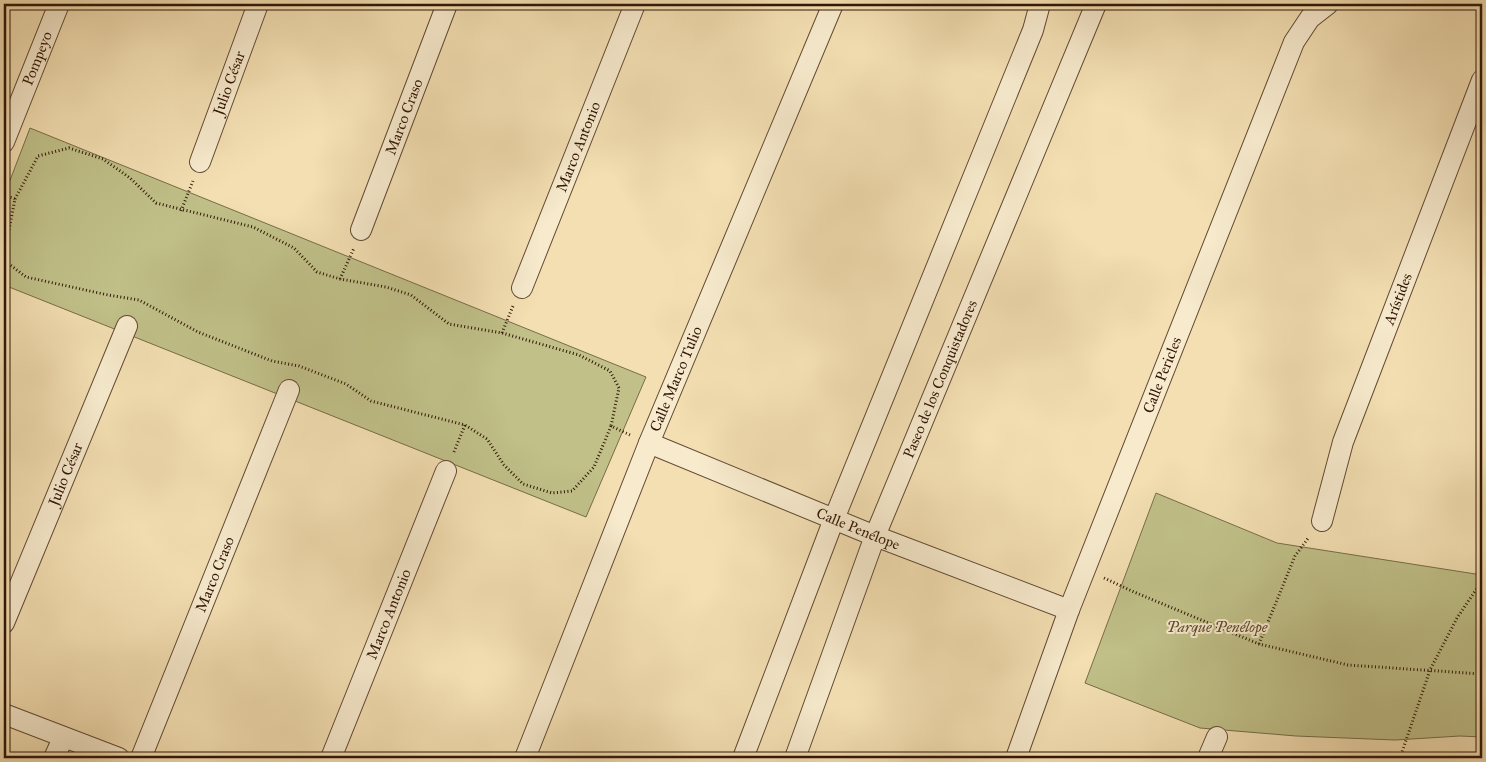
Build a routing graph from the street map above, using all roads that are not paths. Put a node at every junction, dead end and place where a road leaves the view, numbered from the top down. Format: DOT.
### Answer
graph roads {
  1 [pos="59,4"];
  2 [pos="258,4"];
  3 [pos="447,4"];
  4 [pos="635,4"];
  5 [pos="833,4"];
  6 [pos="1040,4"];
  7 [pos="1096,4"];
  8 [pos="1328,4"];
  9 [pos="1482,80"];
  10 [pos="4,142"];
  11 [pos="200,162"];
  12 [pos="361,230"];
  13 [pos="522,288"];
  14 [pos="127,326"];
  15 [pos="289,390"];
  16 [pos="649,444"];
  17 [pos="446,471"];
  18 [pos="834,519"];
  19 [pos="1322,521"];
  20 [pos="875,536"];
  21 [pos="1069,610"];
  22 [pos="4,623"];
  23 [pos="4,714"];
  24 [pos="1217,737"];
  25 [pos="63,738"];
  26 [pos="54,758"];
  27 [pos="119,758"];
  28 [pos="141,758"];
  29 [pos="331,758"];
  30 [pos="526,758"];
  31 [pos="743,758"];
  32 [pos="795,758"];
  33 [pos="1016,758"];
  34 [pos="1208,758"];
  1 -- 10 [label="street, Pompeyo"];
  2 -- 11 [label="street, Julio César"];
  3 -- 12 [label="street, Marco Craso"];
  4 -- 13 [label="street, Marco Antonio"];
  5 -- 16 [label="street, Calle Marco Tulio"];
  6 -- 18 [label="street"];
  7 -- 20 [label="street, Paseo de los Conquistadores"];
  8 -- 21 [label="street, Calle Pericles"];
  9 -- 19 [label="street, Arístides"];
  14 -- 22 [label="street, Julio César"];
  15 -- 28 [label="street, Marco Craso"];
  16 -- 18 [label="street, Calle Penélope"];
  16 -- 30 [label="street, Calle Marco Tulio"];
  17 -- 29 [label="street, Marco Antonio"];
  18 -- 20 [label="street, Calle Penélope"];
  18 -- 31 [label="street"];
  20 -- 21 [label="street, Calle Penélope"];
  20 -- 32 [label="street, Paseo de los Conquistadores"];
  21 -- 33 [label="street, Calle Pericles"];
  23 -- 25 [label="street"];
  24 -- 34 [label="street"];
  25 -- 26 [label="street"];
  25 -- 27 [label="street"];
}
